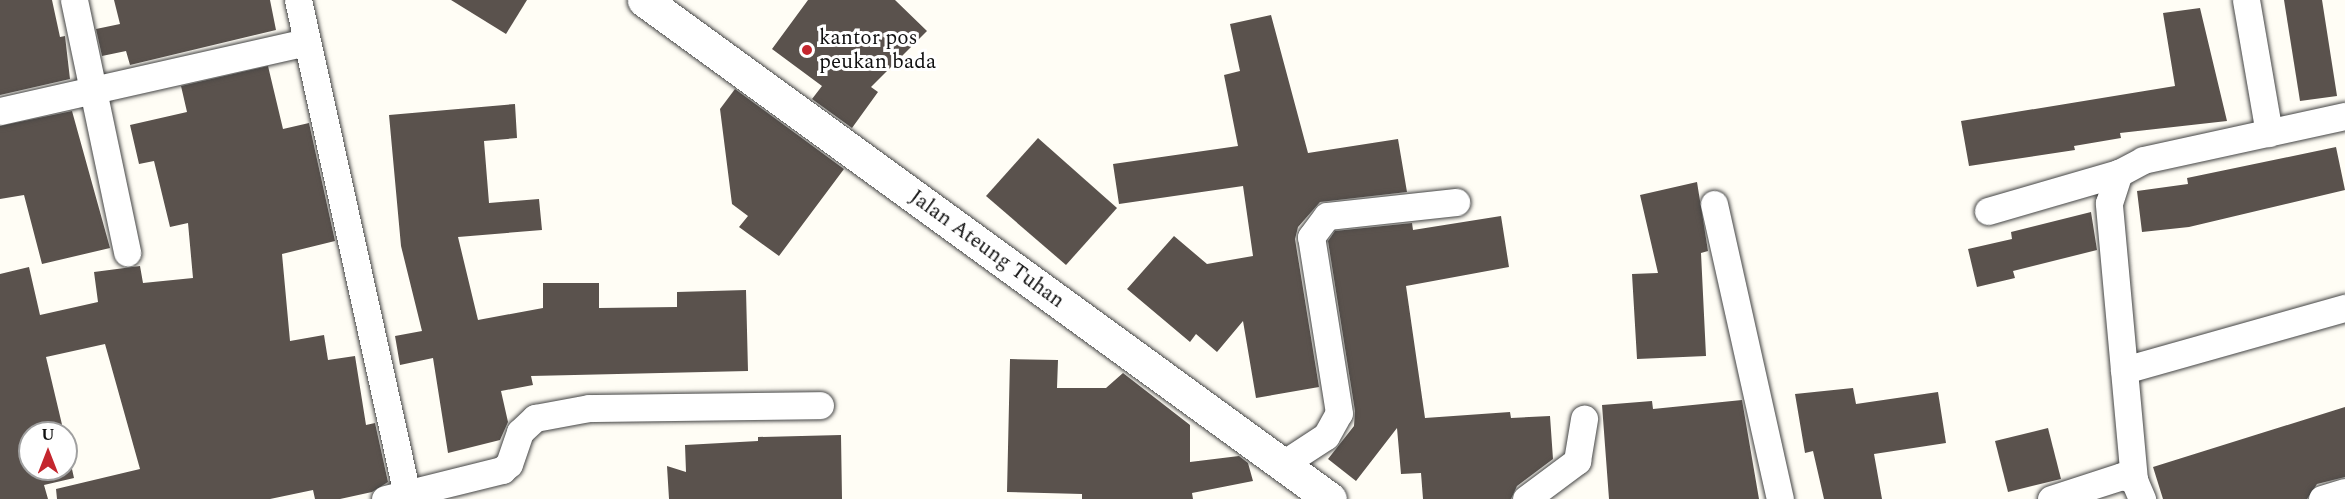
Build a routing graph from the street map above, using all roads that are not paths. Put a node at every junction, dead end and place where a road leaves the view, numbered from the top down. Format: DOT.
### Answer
graph roads {
  1 [pos="74,0"];
  2 [pos="298,0"];
  3 [pos="644,0"];
  4 [pos="2246,0"];
  5 [pos="305,42"];
  6 [pos="96,90"];
  7 [pos="0,111"];
  8 [pos="2345,116"];
  9 [pos="2270,133"];
  10 [pos="2119,173"];
  11 [pos="1456,202"];
  12 [pos="1713,204"];
  13 [pos="1988,211"];
  14 [pos="127,252"];
  15 [pos="2345,308"];
  16 [pos="2124,370"];
  17 [pos="820,405"];
  18 [pos="1584,419"];
  19 [pos="1283,464"];
  20 [pos="2138,489"];
  21 [pos="2345,492"];
  22 [pos="400,497"];
  23 [pos="1330,499"];
  24 [pos="1526,499"];
  25 [pos="1780,499"];
  26 [pos="2051,499"];
  27 [pos="2322,499"];
  1 -- 6 [label="street"];
  2 -- 5 [label="street"];
  3 -- 19 [label="street, Jalan Ateung Tuhan"];
  4 -- 9 [label="street"];
  5 -- 6 [label="street"];
  5 -- 22 [label="street"];
  6 -- 7 [label="street"];
  6 -- 14 [label="street"];
  8 -- 9 [label="street"];
  9 -- 10 [label="street"];
  10 -- 13 [label="street"];
  10 -- 16 [label="street"];
  11 -- 19 [label="street"];
  12 -- 25 [label="street"];
  15 -- 16 [label="street"];
  16 -- 20 [label="street"];
  17 -- 22 [label="street"];
  18 -- 24 [label="street"];
  19 -- 23 [label="street, Jalan Ateung Tuhan"];
  20 -- 26 [label="street"];
  21 -- 27 [label="street"];
}
